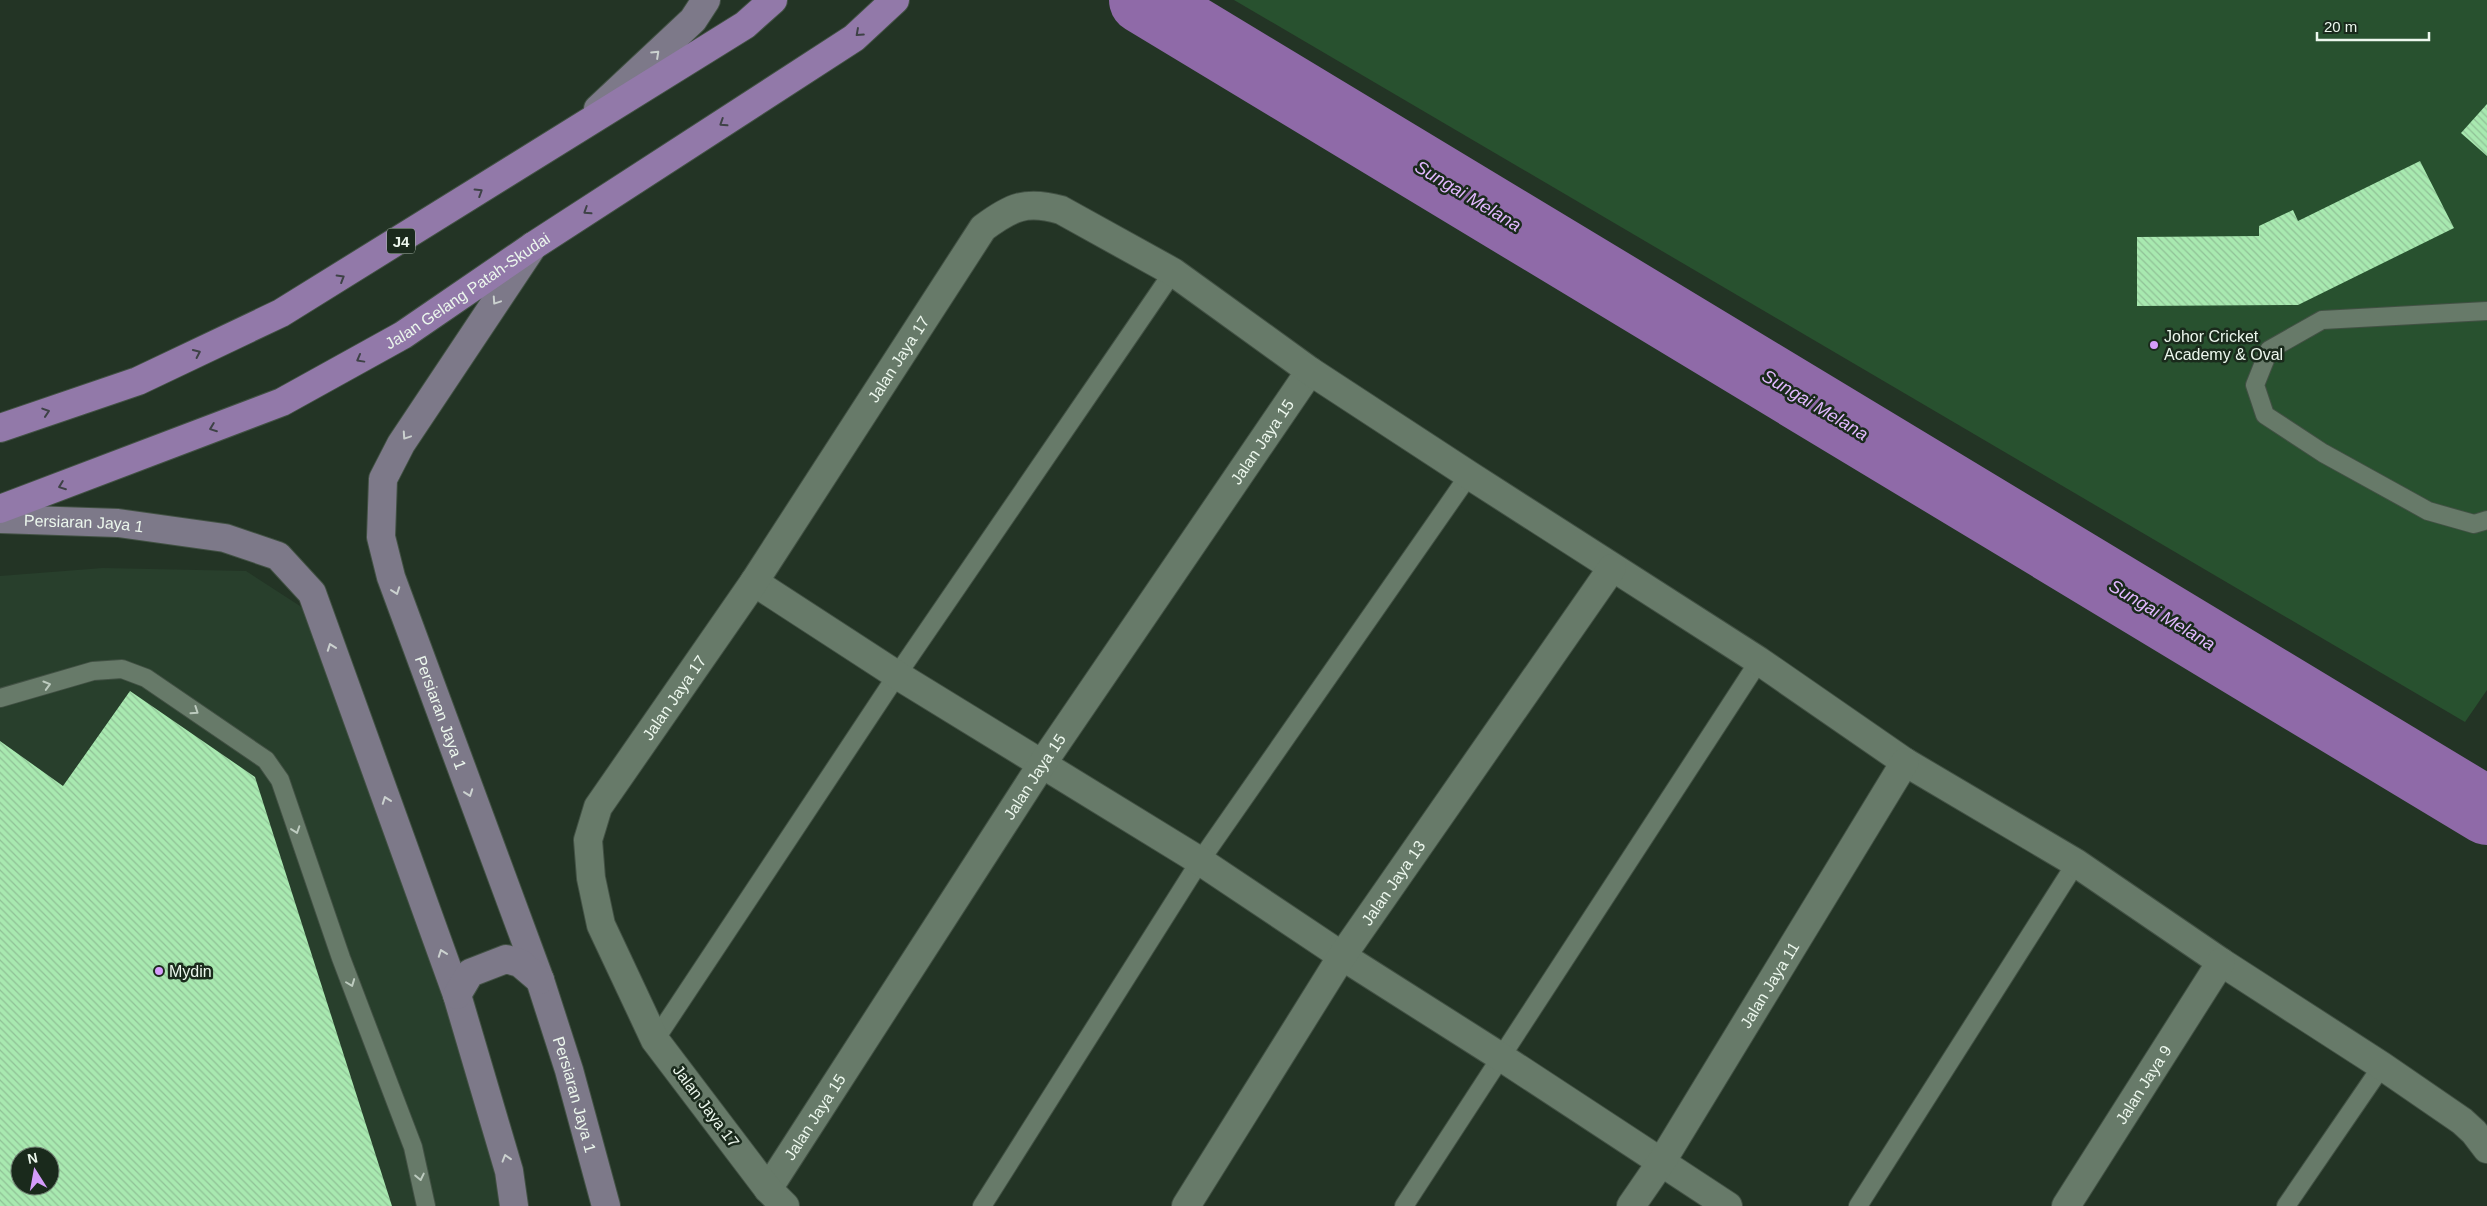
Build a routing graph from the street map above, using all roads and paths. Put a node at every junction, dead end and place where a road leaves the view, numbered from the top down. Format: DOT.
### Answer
graph roads {
  1 [pos="706,0"];
  2 [pos="773,0"];
  3 [pos="894,0"];
  4 [pos="570,135"];
  5 [pos="533,246"];
  6 [pos="1173,272"];
  7 [pos="2487,311"];
  8 [pos="1310,371"];
  9 [pos="0,428"];
  10 [pos="1469,476"];
  11 [pos="0,509"];
  12 [pos="0,519"];
  13 [pos="2487,520"];
  14 [pos="1612,568"];
  15 [pos="754,582"];
  16 [pos="1758,661"];
  17 [pos="896,674"];
  18 [pos="0,698"];
  19 [pos="1905,762"];
  20 [pos="1042,764"];
  21 [pos="1200,861"];
  22 [pos="2076,863"];
  23 [pos="1342,956"];
  24 [pos="2221,962"];
  25 [pos="540,980"];
  26 [pos="457,995"];
  27 [pos="655,1040"];
  28 [pos="1501,1057"];
  29 [pos="2382,1066"];
  30 [pos="2487,1149"];
  31 [pos="1662,1161"];
  32 [pos="777,1197"];
  33 [pos="426,1206"];
  34 [pos="514,1206"];
  35 [pos="606,1206"];
  36 [pos="982,1206"];
  37 [pos="1186,1206"];
  38 [pos="1404,1206"];
  39 [pos="1631,1206"];
  40 [pos="1728,1206"];
  41 [pos="1858,1206"];
  42 [pos="2066,1206"];
  43 [pos="2286,1206"];
  4 -- 1 [label="main road, one-way"];
  2 -- 4 [label="main road, J4"];
  3 -- 5 [label="main road, Jalan Gelang Patah-Skudai, one-way"];
  9 -- 4 [label="main road, J4, one-way"];
  5 -- 11 [label="main road, Jalan Gelang Patah-Skudai, one-way"];
  5 -- 25 [label="main road, Persiaran Jaya 1, one-way"];
  6 -- 8 [label="street"];
  6 -- 15 [label="street, Jalan Jaya 17"];
  6 -- 17 [label="lane"];
  7 -- 13 [label="lane"];
  8 -- 10 [label="street"];
  8 -- 20 [label="street, Jalan Jaya 15"];
  10 -- 14 [label="street"];
  10 -- 21 [label="lane"];
  26 -- 12 [label="main road, Persiaran Jaya 1, one-way"];
  14 -- 16 [label="street"];
  14 -- 23 [label="street, Jalan Jaya 13"];
  15 -- 17 [label="street"];
  15 -- 27 [label="street, Jalan Jaya 17"];
  16 -- 19 [label="street"];
  16 -- 28 [label="lane"];
  17 -- 20 [label="street"];
  17 -- 27 [label="lane"];
  18 -- 33 [label="lane, one-way"];
  19 -- 22 [label="street"];
  19 -- 31 [label="street, Jalan Jaya 11"];
  20 -- 21 [label="street"];
  20 -- 32 [label="street, Jalan Jaya 15"];
  21 -- 23 [label="street"];
  21 -- 36 [label="lane"];
  22 -- 24 [label="street"];
  22 -- 41 [label="lane"];
  23 -- 28 [label="street"];
  23 -- 37 [label="street, Jalan Jaya 13"];
  24 -- 29 [label="street"];
  24 -- 42 [label="street, Jalan Jaya 9"];
  25 -- 26 [label="main road"];
  25 -- 35 [label="main road, Persiaran Jaya 1"];
  34 -- 26 [label="main road, Persiaran Jaya 1, one-way"];
  27 -- 32 [label="street, Jalan Jaya 17"];
  28 -- 31 [label="street"];
  28 -- 38 [label="lane"];
  29 -- 30 [label="street"];
  29 -- 43 [label="lane"];
  31 -- 39 [label="street, Jalan Jaya 11"];
  31 -- 40 [label="street"];
}
